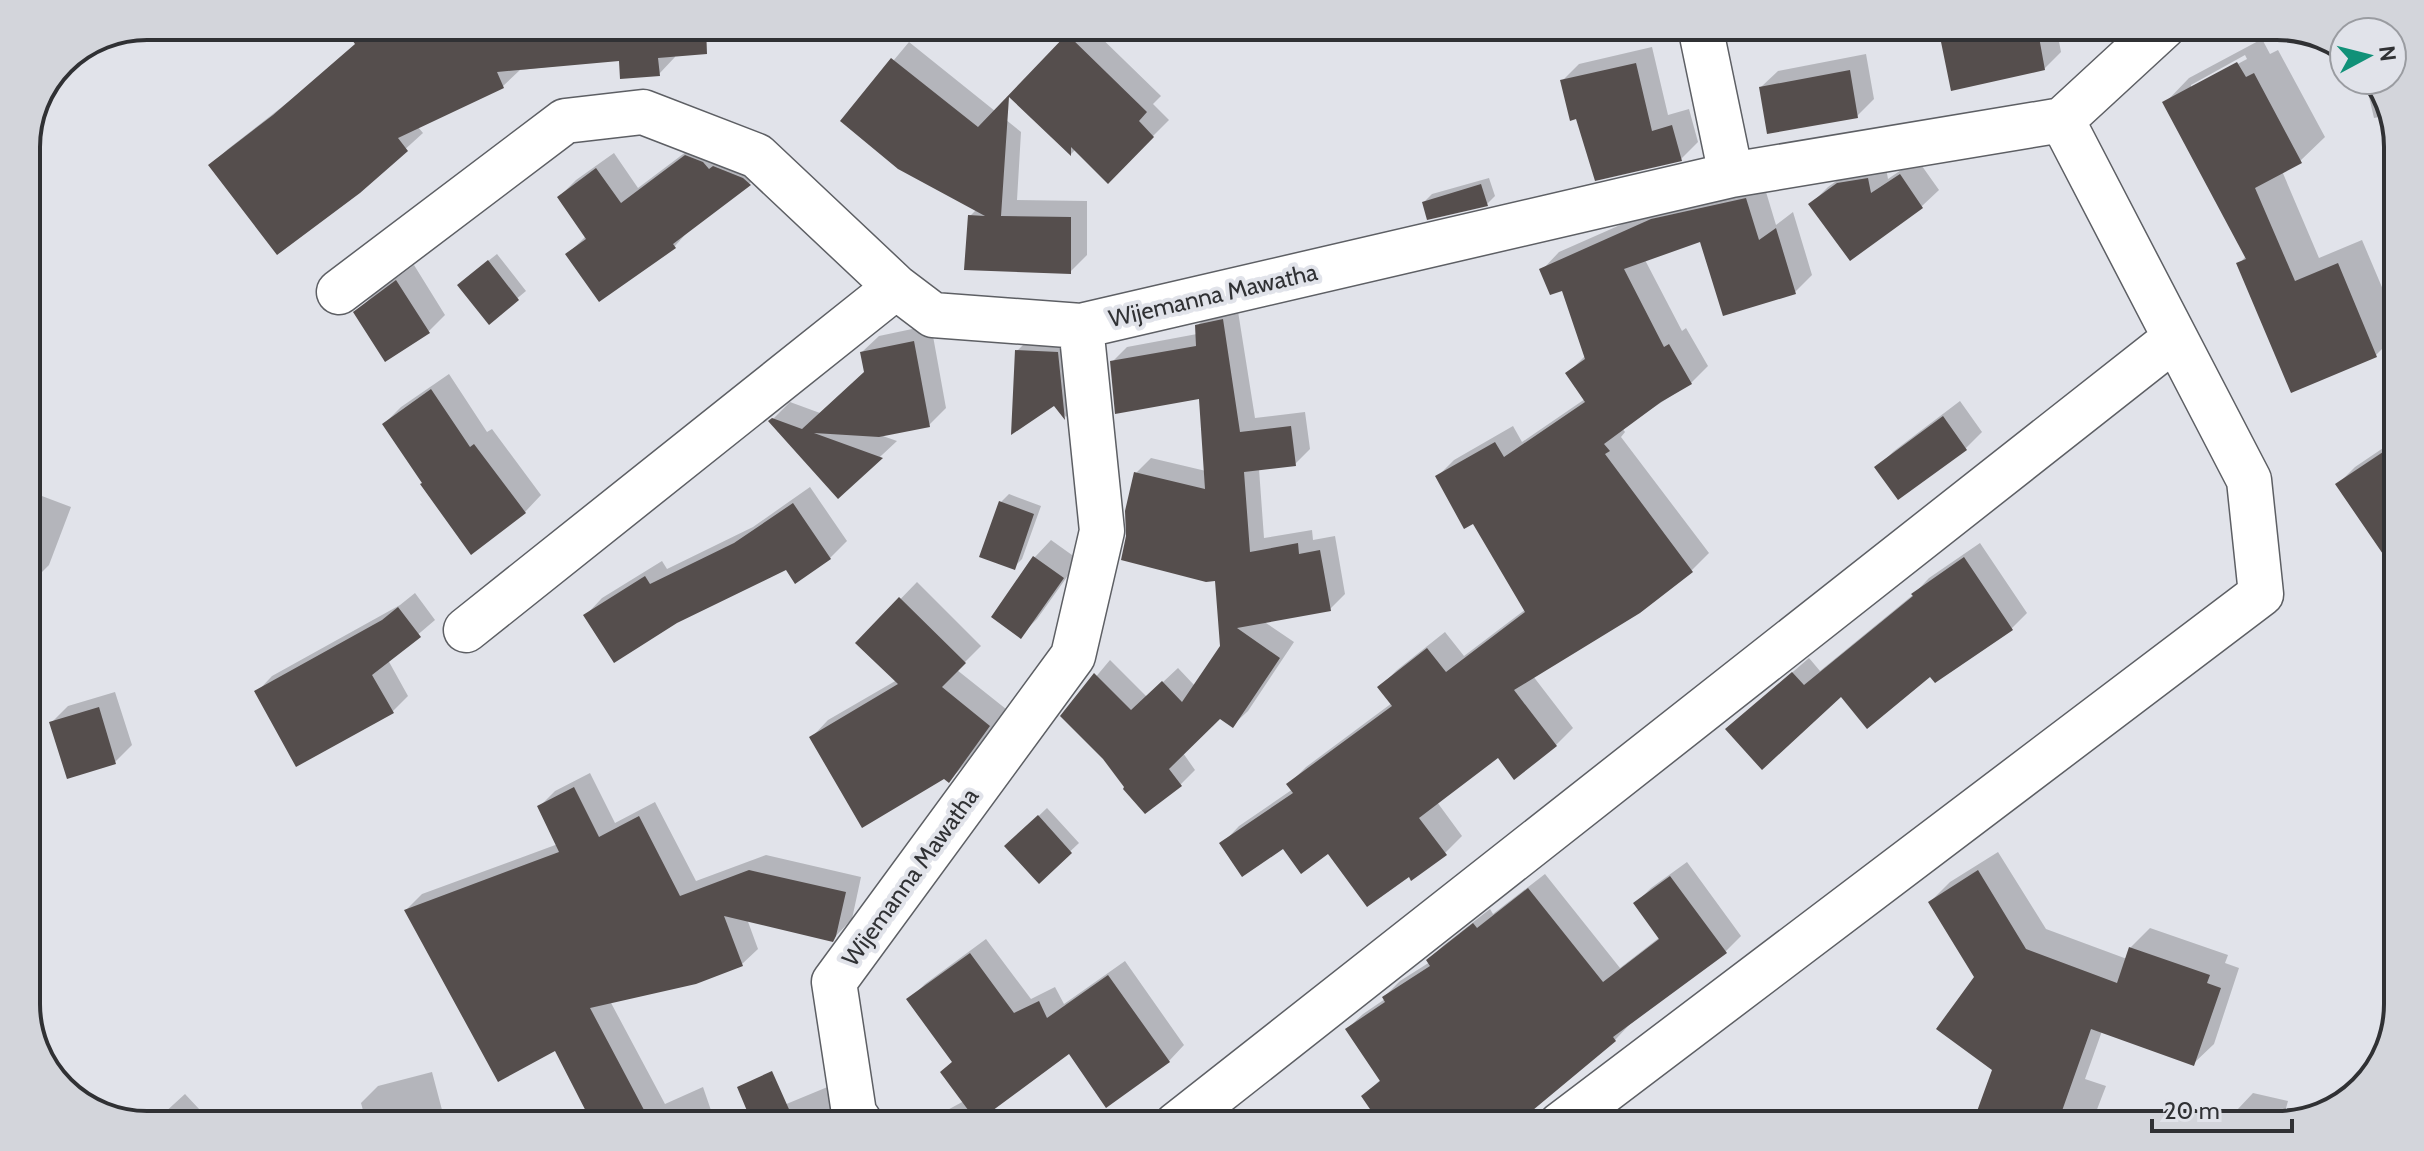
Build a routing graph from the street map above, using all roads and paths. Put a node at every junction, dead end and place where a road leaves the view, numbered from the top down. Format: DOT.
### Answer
graph roads {
  1 [pos="1703,40"];
  2 [pos="2149,40"];
  3 [pos="2062,120"];
  4 [pos="1731,175"];
  5 [pos="896,287"];
  6 [pos="339,292"];
  7 [pos="1081,326"];
  8 [pos="2174,339"];
  9 [pos="466,630"];
  10 [pos="854,1111"];
  11 [pos="1194,1111"];
  12 [pos="1578,1111"];
  1 -- 4 [label="street"];
  2 -- 3 [label="street"];
  3 -- 4 [label="street, Wijemanna Mawatha"];
  3 -- 8 [label="street"];
  4 -- 7 [label="street, Wijemanna Mawatha"];
  5 -- 6 [label="street"];
  5 -- 7 [label="street"];
  5 -- 9 [label="street"];
  7 -- 10 [label="street, Wijemanna Mawatha"];
  8 -- 11 [label="street"];
  8 -- 12 [label="street"];
}
